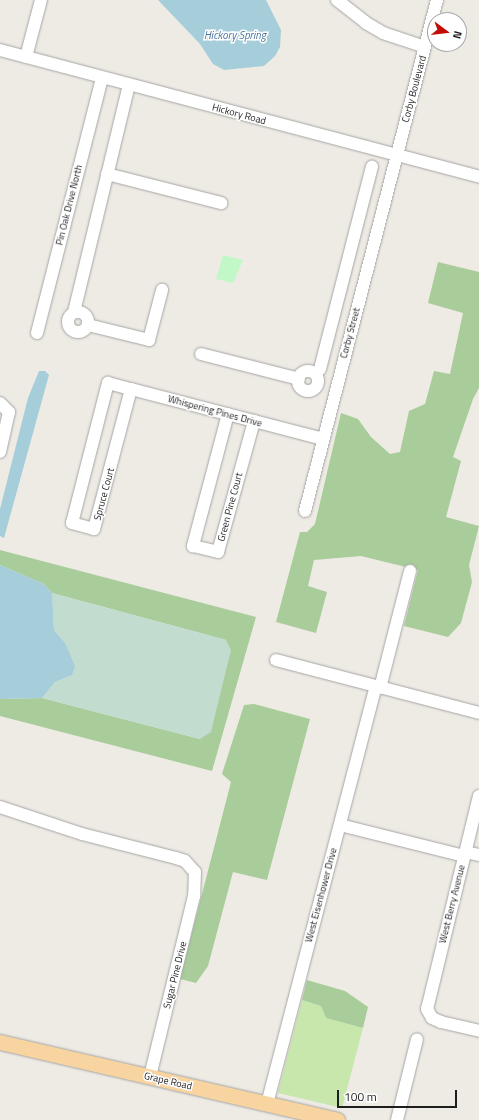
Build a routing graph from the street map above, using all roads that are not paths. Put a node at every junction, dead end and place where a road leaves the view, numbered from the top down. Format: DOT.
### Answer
graph roads {
  1 [pos="41,0"];
  2 [pos="337,0"];
  3 [pos="437,0"];
  4 [pos="425,47"];
  5 [pos="0,50"];
  6 [pos="26,57"];
  7 [pos="102,78"];
  8 [pos="129,85"];
  9 [pos="397,155"];
  10 [pos="372,167"];
  11 [pos="108,174"];
  12 [pos="479,177"];
  13 [pos="220,203"];
  14 [pos="162,290"];
  15 [pos="74,312"];
  16 [pos="88,325"];
  17 [pos="37,333"];
  18 [pos="201,354"];
  19 [pos="318,372"];
  20 [pos="339,374"];
  21 [pos="299,379"];
  22 [pos="108,383"];
  23 [pos="131,389"];
  24 [pos="0,403"];
  25 [pos="228,414"];
  26 [pos="254,421"];
  27 [pos="323,439"];
  28 [pos="0,452"];
  29 [pos="305,511"];
  30 [pos="410,571"];
  31 [pos="276,660"];
  32 [pos="378,687"];
  33 [pos="479,713"];
  34 [pos="479,796"];
  35 [pos="0,807"];
  36 [pos="340,825"];
  37 [pos="464,854"];
  38 [pos="479,855"];
  39 [pos="479,1032"];
  40 [pos="417,1039"];
  41 [pos="0,1042"];
  42 [pos="150,1078"];
  43 [pos="267,1104"];
  44 [pos="337,1120"];
  45 [pos="397,1120"];
  1 -- 6 [label="street"];
  2 -- 4 [label="street"];
  3 -- 4 [label="street, Corby Boulevard"];
  4 -- 9 [label="street, Corby Boulevard"];
  5 -- 6 [label="street, Hickory Road"];
  6 -- 7 [label="street, Hickory Road"];
  7 -- 8 [label="street, Hickory Road"];
  7 -- 17 [label="street, Pin Oak Drive North"];
  8 -- 9 [label="street, Hickory Road"];
  8 -- 11 [label="street"];
  9 -- 12 [label="street, Hickory Road"];
  9 -- 20 [label="street, Corby Street"];
  10 -- 19 [label="street"];
  11 -- 13 [label="street"];
  11 -- 15 [label="street"];
  14 -- 16 [label="street"];
  15 -- 16 [label="street"];
  15 -- 16 [label="street"];
  18 -- 21 [label="street"];
  19 -- 20 [label="street"];
  19 -- 21 [label="street"];
  19 -- 21 [label="street"];
  20 -- 27 [label="street, Corby Street"];
  22 -- 23 [label="street, Whispering Pines Drive"];
  22 -- 23 [label="street, Spruce Court"];
  23 -- 25 [label="street, Whispering Pines Drive"];
  24 -- 28 [label="street"];
  25 -- 26 [label="street, Whispering Pines Drive"];
  25 -- 26 [label="street, Green Pine Court"];
  26 -- 27 [label="street, Whispering Pines Drive"];
  27 -- 29 [label="street, Corby Street"];
  30 -- 32 [label="street, West Eisenhower Drive"];
  31 -- 32 [label="street"];
  32 -- 33 [label="street"];
  32 -- 36 [label="street, West Eisenhower Drive"];
  34 -- 37 [label="street, West Berry Avenue"];
  35 -- 42 [label="street, Sugar Pine Drive"];
  36 -- 37 [label="street"];
  36 -- 43 [label="street, West Eisenhower Drive"];
  37 -- 38 [label="street"];
  37 -- 39 [label="street, West Berry Avenue"];
  40 -- 45 [label="street"];
  41 -- 42 [label="main road, Grape Road"];
  42 -- 43 [label="main road, Grape Road"];
  43 -- 44 [label="main road, Grape Road"];
}
